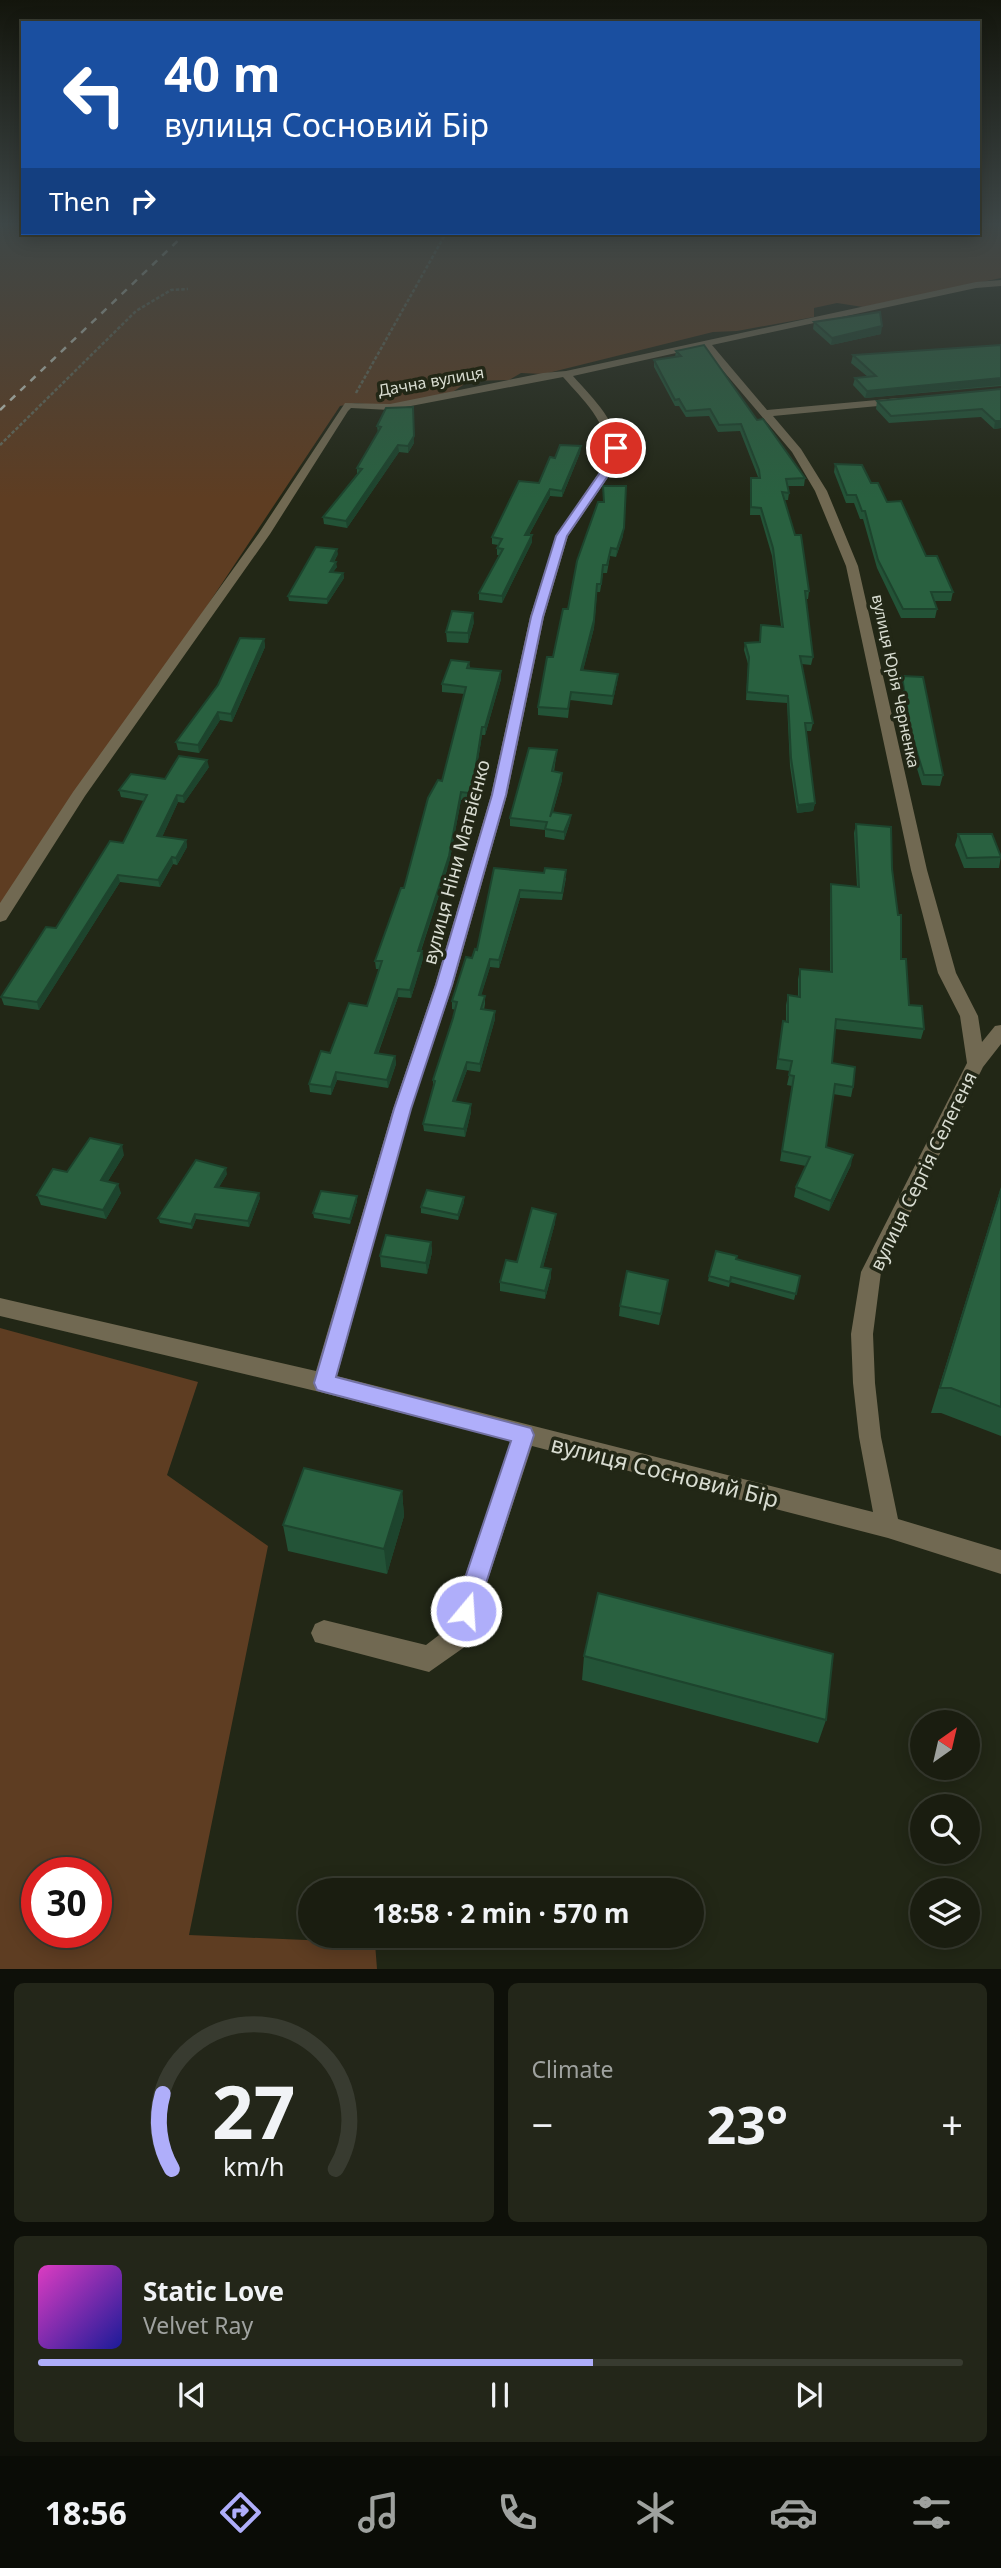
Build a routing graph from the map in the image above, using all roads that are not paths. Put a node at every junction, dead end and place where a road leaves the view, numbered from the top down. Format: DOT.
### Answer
graph roads {
  1 [pos="844,315"];
  2 [pos="705,343"];
  3 [pos="566,374"];
  4 [pos="913,400"];
  5 [pos="766,413"];
  6 [pos="0,916"];
  7 [pos="1001,1031"];
  8 [pos="976,1063"];
  9 [pos="0,1307"];
  10 [pos="324,1383"];
  11 [pos="524,1435"];
  12 [pos="888,1527"];
  13 [pos="1001,1562"];
  14 [pos="324,1633"];
  1 -- 2 [label="street, Дачна вулиця"];
  2 -- 3 [label="street, Дачна вулиця"];
  2 -- 5 [label="street, вулиця Юрія Черненка"];
  3 -- 6 [label="street, Дачна вулиця"];
  3 -- 10 [label="street, вулиця Ніни Матвієнко"];
  4 -- 5 [label="street"];
  5 -- 8 [label="street, вулиця Юрія Черненка"];
  7 -- 8 [label="street, вулиця Сергія Селегеня"];
  8 -- 12 [label="street, вулиця Сергія Селегеня"];
  9 -- 10 [label="street, вулиця Сосновий Бір"];
  10 -- 11 [label="street, вулиця Сосновий Бір"];
  11 -- 12 [label="street, вулиця Сосновий Бір"];
  11 -- 14 [label="street"];
  12 -- 13 [label="street, вулиця Сосновий Бір"];
}
